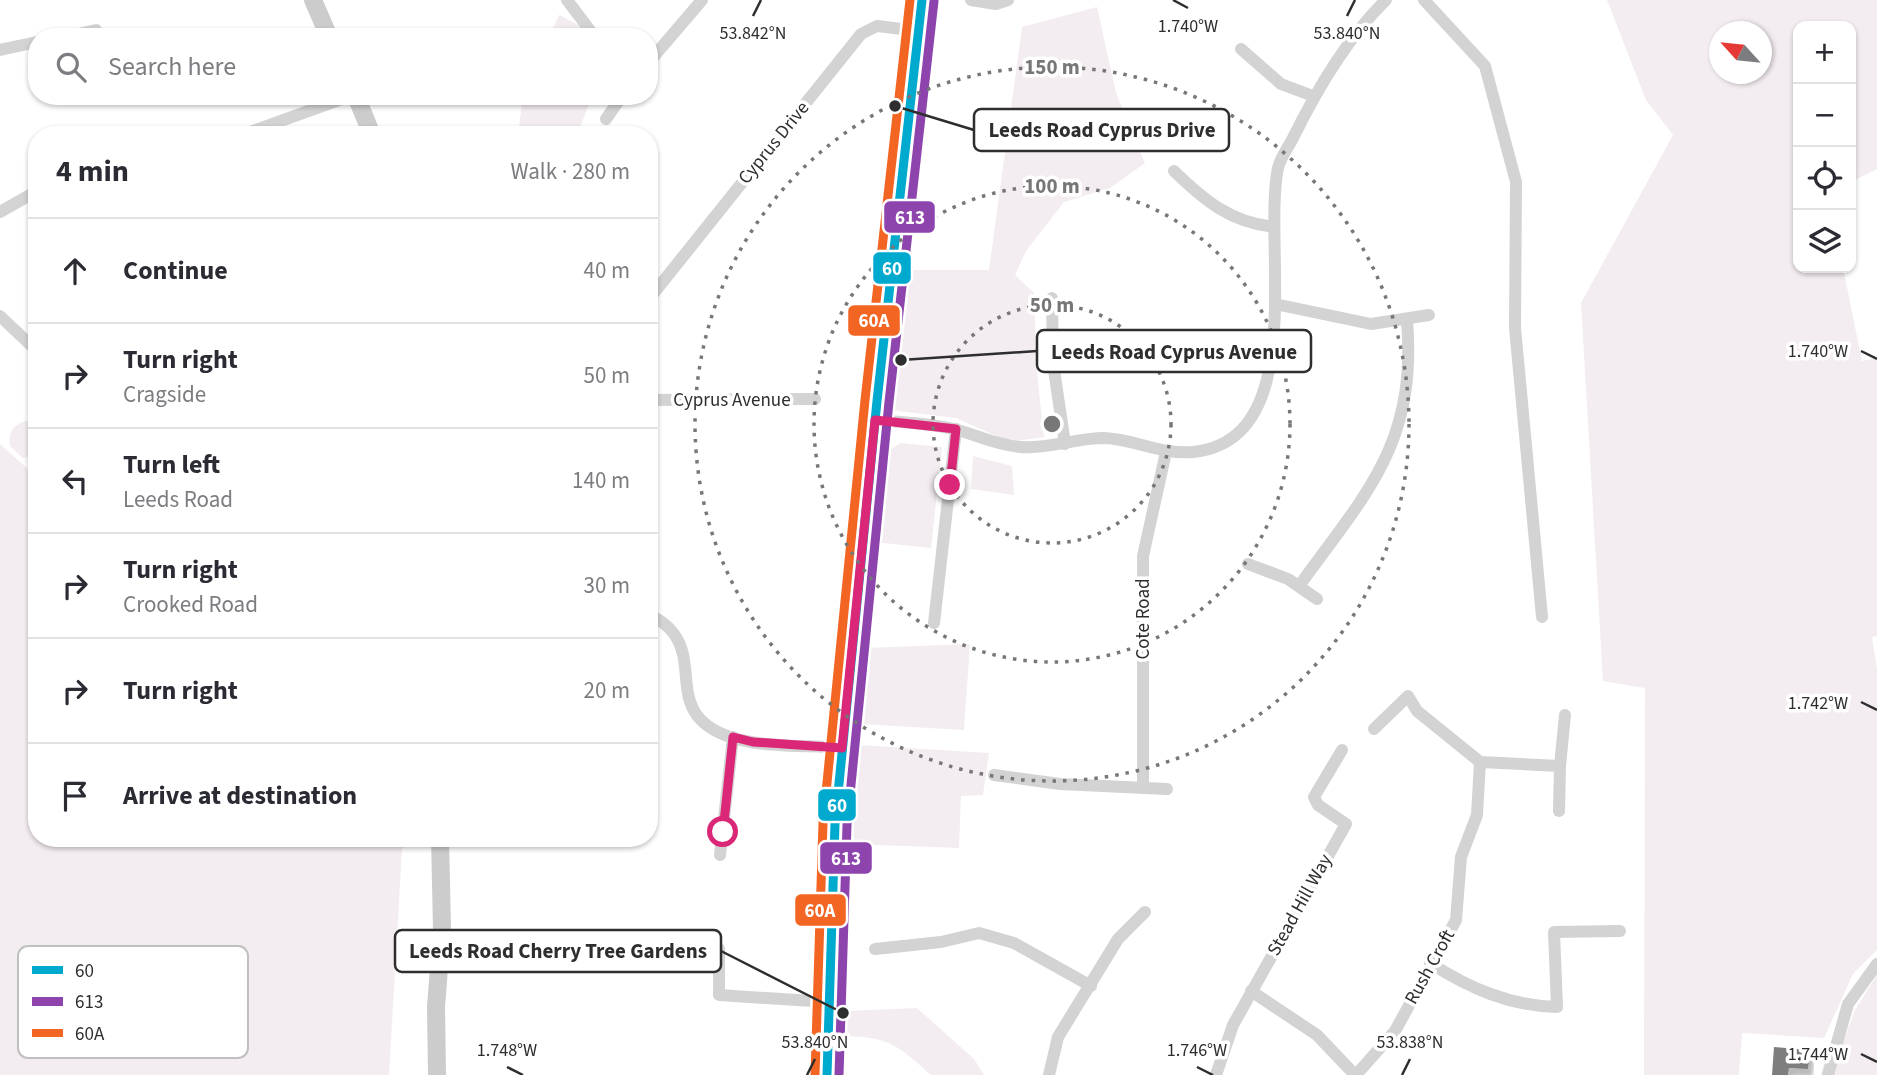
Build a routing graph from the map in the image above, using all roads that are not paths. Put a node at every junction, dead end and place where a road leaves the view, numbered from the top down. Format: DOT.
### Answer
graph roads {
  1 [pos="313,0"];
  2 [pos="568,0"];
  3 [pos="702,0"];
  4 [pos="922,0"];
  5 [pos="971,0"];
  6 [pos="1008,0"];
  7 [pos="1386,0"];
  8 [pos="1424,0"];
  9 [pos="325,28"];
  10 [pos="588,28"];
  11 [pos="919,31"];
  12 [pos="28,44"];
  13 [pos="0,50"];
  14 [pos="1241,50"];
  15 [pos="658,51"];
  16 [pos="1313,96"];
  17 [pos="325,105"];
  18 [pos="360,105"];
  19 [pos="616,105"];
  20 [pos="606,119"];
  21 [pos="267,126"];
  22 [pos="368,126"];
  23 [pos="1174,171"];
  24 [pos="28,196"];
  25 [pos="0,212"];
  26 [pos="1274,227"];
  27 [pos="658,288"];
  28 [pos="1052,298"];
  29 [pos="1275,304"];
  30 [pos="1429,315"];
  31 [pos="0,316"];
  32 [pos="1407,320"];
  33 [pos="28,342"];
  34 [pos="815,399"];
  35 [pos="658,400"];
  36 [pos="875,420"];
  37 [pos="956,429"];
  38 [pos="1065,444"];
  39 [pos="1166,452"];
  40 [pos="1248,564"];
  41 [pos="1299,586"];
  42 [pos="1317,599"];
  43 [pos="1542,617"];
  44 [pos="658,621"];
  45 [pos="934,623"];
  46 [pos="1565,715"];
  47 [pos="1374,729"];
  48 [pos="733,737"];
  49 [pos="842,748"];
  50 [pos="1342,750"];
  51 [pos="1480,762"];
  52 [pos="1560,766"];
  53 [pos="994,775"];
  54 [pos="1143,788"];
  55 [pos="1167,789"];
  56 [pos="1559,811"];
  57 [pos="440,847"];
  58 [pos="720,855"];
  59 [pos="1146,912"];
  60 [pos="1620,931"];
  61 [pos="719,949"];
  62 [pos="875,949"];
  63 [pos="1430,963"];
  64 [pos="1877,964"];
  65 [pos="1091,986"];
  66 [pos="1251,992"];
  67 [pos="828,1002"];
  68 [pos="437,1075"];
  69 [pos="827,1075"];
  70 [pos="1049,1075"];
  71 [pos="1216,1075"];
  72 [pos="1356,1075"];
  73 [pos="1828,1075"];
  1 -- 9 [label="street"];
  2 -- 10 [label="street"];
  3 -- 15 [label="street"];
  4 -- 11 [label="main road"];
  5 -- 6 [label="street"];
  7 -- 16 [label="street"];
  8 -- 43 [label="street"];
  11 -- 27 [label="street, Cyprus Drive"];
  11 -- 36 [label="main road"];
  12 -- 13 [label="street"];
  14 -- 16 [label="street"];
  16 -- 26 [label="street"];
  17 -- 21 [label="street"];
  18 -- 22 [label="street"];
  19 -- 20 [label="street"];
  23 -- 26 [label="street"];
  24 -- 25 [label="street"];
  26 -- 29 [label="street"];
  28 -- 38 [label="street"];
  29 -- 32 [label="street"];
  29 -- 39 [label="street"];
  30 -- 32 [label="street"];
  31 -- 33 [label="street"];
  32 -- 41 [label="street"];
  34 -- 35 [label="street, Cyprus Avenue"];
  36 -- 37 [label="street"];
  36 -- 49 [label="main road"];
  37 -- 38 [label="street"];
  37 -- 45 [label="street"];
  38 -- 39 [label="street"];
  39 -- 54 [label="street, Cote Road"];
  40 -- 41 [label="street"];
  41 -- 42 [label="street"];
  44 -- 48 [label="street"];
  46 -- 52 [label="street"];
  47 -- 51 [label="street"];
  48 -- 49 [label="street"];
  48 -- 58 [label="street"];
  49 -- 67 [label="main road"];
  50 -- 66 [label="street, Stead Hill Way"];
  51 -- 52 [label="street"];
  51 -- 63 [label="street, Rush Croft"];
  52 -- 56 [label="street"];
  53 -- 54 [label="street"];
  54 -- 55 [label="street"];
  57 -- 68 [label="street"];
  59 -- 65 [label="street"];
  60 -- 63 [label="street"];
  61 -- 67 [label="street"];
  62 -- 65 [label="street"];
  63 -- 72 [label="street, Rush Croft"];
  64 -- 73 [label="street"];
  65 -- 70 [label="street"];
  66 -- 71 [label="street, Stead Hill Way"];
  66 -- 72 [label="street"];
  67 -- 69 [label="main road"];
}
